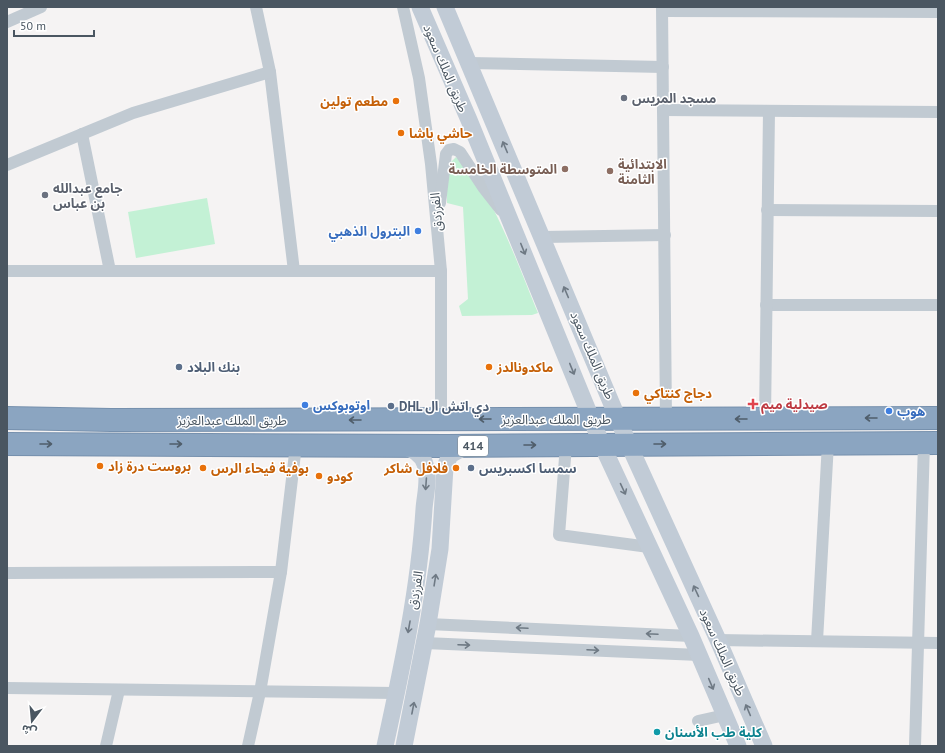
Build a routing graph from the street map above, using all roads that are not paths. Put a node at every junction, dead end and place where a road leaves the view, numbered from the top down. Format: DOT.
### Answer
graph roads {
  1 [pos="41,7"];
  2 [pos="256,7"];
  3 [pos="403,7"];
  4 [pos="420,7"];
  5 [pos="445,7"];
  6 [pos="662,9"];
  7 [pos="765,9"];
  8 [pos="859,9"];
  9 [pos="938,12"];
  10 [pos="7,22"];
  11 [pos="469,63"];
  12 [pos="663,67"];
  13 [pos="270,72"];
  14 [pos="489,110"];
  15 [pos="663,110"];
  16 [pos="769,111"];
  17 [pos="938,112"];
  18 [pos="469,120"];
  19 [pos="82,134"];
  20 [pos="7,165"];
  21 [pos="768,210"];
  22 [pos="938,211"];
  23 [pos="437,222"];
  24 [pos="512,223"];
  25 [pos="664,235"];
  26 [pos="543,237"];
  27 [pos="7,271"];
  28 [pos="110,271"];
  29 [pos="294,271"];
  30 [pos="441,272"];
  31 [pos="766,305"];
  32 [pos="938,305"];
  33 [pos="7,418"];
  34 [pos="765,418"];
  35 [pos="938,418"];
  36 [pos="441,419"];
  37 [pos="592,419"];
  38 [pos="619,419"];
  39 [pos="666,419"];
  40 [pos="828,443"];
  41 [pos="931,443"];
  42 [pos="7,444"];
  43 [pos="296,445"];
  44 [pos="401,445"];
  45 [pos="566,445"];
  46 [pos="602,445"];
  47 [pos="629,445"];
  48 [pos="466,446"];
  49 [pos="650,547"];
  50 [pos="7,572"];
  51 [pos="281,572"];
  52 [pos="428,624"];
  53 [pos="690,636"];
  54 [pos="718,640"];
  55 [pos="817,641"];
  56 [pos="425,643"];
  57 [pos="918,643"];
  58 [pos="938,643"];
  59 [pos="699,655"];
  60 [pos="7,688"];
  61 [pos="119,690"];
  62 [pos="260,692"];
  63 [pos="396,693"];
  64 [pos="725,716"];
  65 [pos="698,721"];
  66 [pos="106,746"];
  67 [pos="248,746"];
  68 [pos="385,746"];
  69 [pos="404,746"];
  70 [pos="738,746"];
  71 [pos="764,746"];
  72 [pos="915,746"];
  1 -- 10 [label="street"];
  2 -- 13 [label="street"];
  3 -- 23 [label="street, الفرزدق"];
  4 -- 18 [label="street, طريق الملك سعود"];
  5 -- 11 [label="street, طريق الملك سعود"];
  6 -- 7 [label="street"];
  6 -- 12 [label="street"];
  7 -- 8 [label="street"];
  8 -- 9 [label="street"];
  11 -- 12 [label="street"];
  11 -- 14 [label="street, طريق الملك سعود"];
  12 -- 15 [label="street"];
  13 -- 19 [label="street"];
  13 -- 29 [label="street"];
  14 -- 18 [label="street"];
  26 -- 14 [label="street, طريق الملك سعود, one-way"];
  15 -- 16 [label="street"];
  15 -- 25 [label="street"];
  16 -- 17 [label="street"];
  16 -- 21 [label="street"];
  18 -- 24 [label="street, طريق الملك سعود"];
  19 -- 20 [label="street"];
  19 -- 28 [label="street"];
  21 -- 22 [label="street"];
  21 -- 31 [label="street"];
  23 -- 24 [label="street"];
  23 -- 30 [label="street, الفرزدق"];
  24 -- 37 [label="street, طريق الملك سعود, one-way"];
  25 -- 26 [label="street"];
  25 -- 39 [label="street"];
  38 -- 26 [label="street, طريق الملك سعود, one-way"];
  27 -- 28 [label="street"];
  28 -- 29 [label="street"];
  29 -- 30 [label="street"];
  30 -- 36 [label="street, الفرزدق"];
  31 -- 32 [label="street"];
  31 -- 34 [label="street"];
  36 -- 33 [label="highway, طريق الملك عبدالعزيز / 414, one-way"];
  35 -- 34 [label="highway, طريق الملك عبدالعزيز / 414, one-way"];
  34 -- 39 [label="highway, طريق الملك عبدالعزيز / 414, one-way"];
  37 -- 36 [label="highway, طريق الملك عبدالعزيز / 414, one-way"];
  37 -- 38 [label="highway, طريق الملك عبدالعزيز / 414"];
  37 -- 46 [label="street, طريق الملك سعود"];
  38 -- 39 [label="highway, طريق الملك عبدالعزيز / 414"];
  38 -- 47 [label="street, طريق الملك سعود"];
  40 -- 41 [label="highway, طريق الملك عبدالعزيز / 414"];
  47 -- 40 [label="highway, طريق الملك عبدالعزيز / 414, one-way"];
  40 -- 55 [label="street"];
  41 -- 57 [label="street"];
  42 -- 43 [label="highway, طريق الملك عبدالعزيز / 414, one-way"];
  43 -- 44 [label="highway, طريق الملك عبدالعزيز / 414"];
  43 -- 51 [label="street"];
  44 -- 48 [label="highway, طريق الملك عبدالعزيز / 414"];
  44 -- 63 [label="street, الفرزدق, one-way"];
  45 -- 46 [label="highway, طريق الملك عبدالعزيز / 414"];
  48 -- 45 [label="highway, طريق الملك عبدالعزيز / 414, one-way"];
  45 -- 49 [label="street"];
  46 -- 47 [label="highway, طريق الملك عبدالعزيز / 414"];
  46 -- 49 [label="street, طريق الملك سعود, one-way"];
  54 -- 47 [label="street, طريق الملك سعود, one-way"];
  52 -- 48 [label="street, الفرزدق, one-way"];
  49 -- 53 [label="street, طريق الملك سعود"];
  50 -- 51 [label="street"];
  51 -- 62 [label="street"];
  53 -- 52 [label="street, one-way"];
  52 -- 56 [label="street, الفرزدق"];
  53 -- 59 [label="street, طريق الملك سعود"];
  54 -- 55 [label="street"];
  71 -- 54 [label="street, طريق الملك سعود, one-way"];
  55 -- 57 [label="street"];
  56 -- 59 [label="street, one-way"];
  69 -- 56 [label="street, الفرزدق, one-way"];
  57 -- 58 [label="street"];
  57 -- 72 [label="street"];
  59 -- 64 [label="street, طريق الملك سعود, one-way"];
  60 -- 61 [label="street"];
  61 -- 62 [label="street"];
  61 -- 66 [label="street"];
  62 -- 63 [label="street"];
  62 -- 67 [label="street"];
  63 -- 68 [label="street, الفرزدق"];
  64 -- 65 [label="street"];
  64 -- 70 [label="street, طريق الملك سعود"];
}
